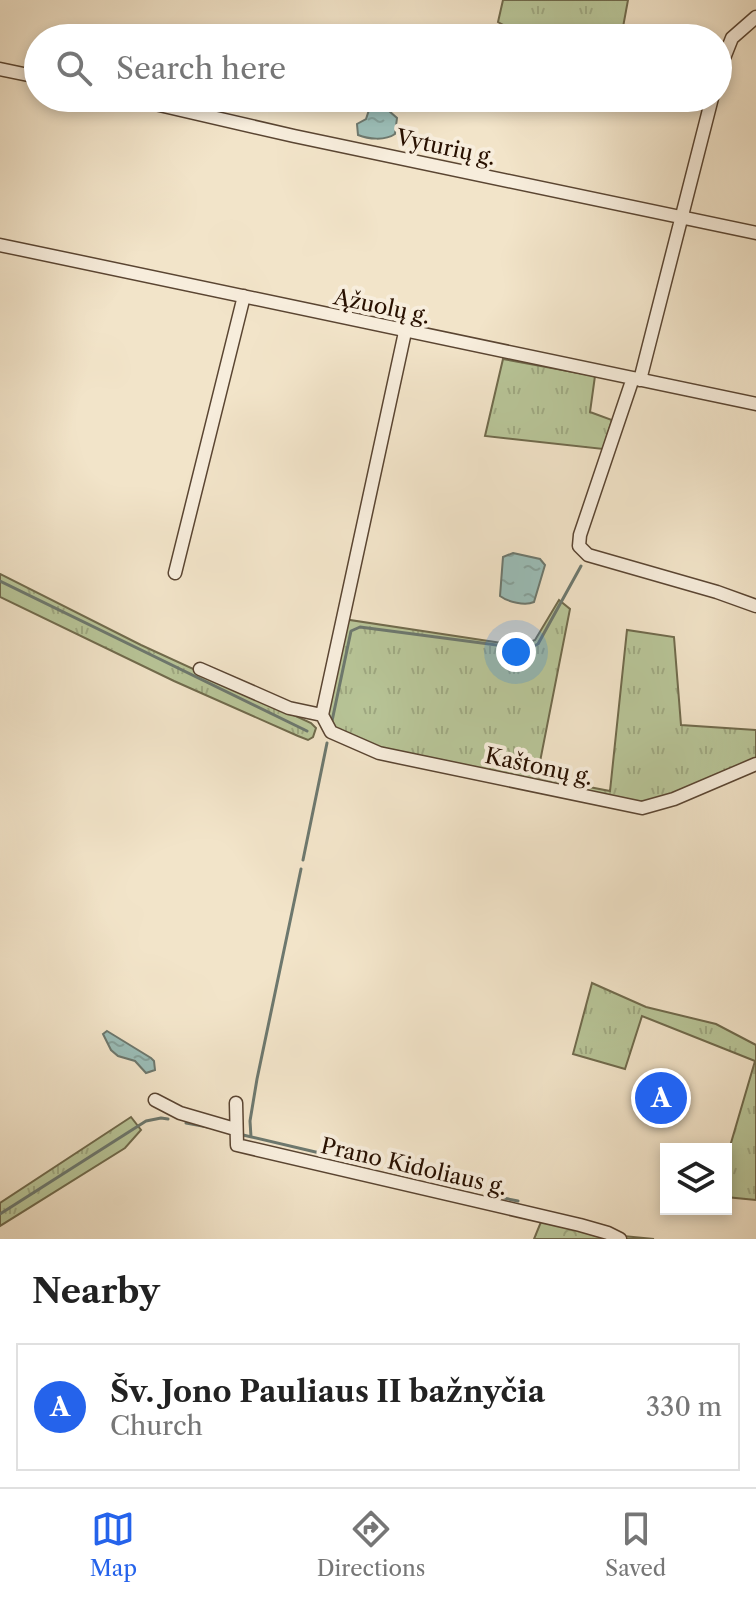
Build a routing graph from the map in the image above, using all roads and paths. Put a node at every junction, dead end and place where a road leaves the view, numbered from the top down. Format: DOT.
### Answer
graph roads {
  1 [pos="756,17"];
  2 [pos="732,38"];
  3 [pos="0,69"];
  4 [pos="24,74"];
  5 [pos="190,112"];
  6 [pos="708,112"];
  7 [pos="680,217"];
  8 [pos="756,233"];
  9 [pos="0,245"];
  10 [pos="244,296"];
  11 [pos="405,332"];
  12 [pos="636,379"];
  13 [pos="756,404"];
  14 [pos="175,573"];
  15 [pos="756,606"];
  16 [pos="200,669"];
  17 [pos="322,715"];
  18 [pos="756,764"];
  19 [pos="155,1100"];
  20 [pos="236,1103"];
  21 [pos="235,1129"];
  22 [pos="620,1239"];
  1 -- 2 [label="street"];
  3 -- 4 [label="street"];
  5 -- 7 [label="street, Vyturių g."];
  6 -- 7 [label="street"];
  7 -- 8 [label="street, Vyturių g."];
  7 -- 12 [label="street"];
  9 -- 10 [label="street, Ąžuolų g."];
  10 -- 11 [label="street, Ąžuolų g."];
  10 -- 14 [label="street"];
  11 -- 12 [label="street, Ąžuolų g."];
  11 -- 17 [label="street"];
  12 -- 13 [label="street, Ąžuolų g."];
  12 -- 15 [label="street"];
  16 -- 17 [label="street"];
  17 -- 18 [label="street, Kaštonų g."];
  19 -- 21 [label="street"];
  20 -- 21 [label="street"];
  21 -- 22 [label="street, Prano Kidoliaus g."];
}
